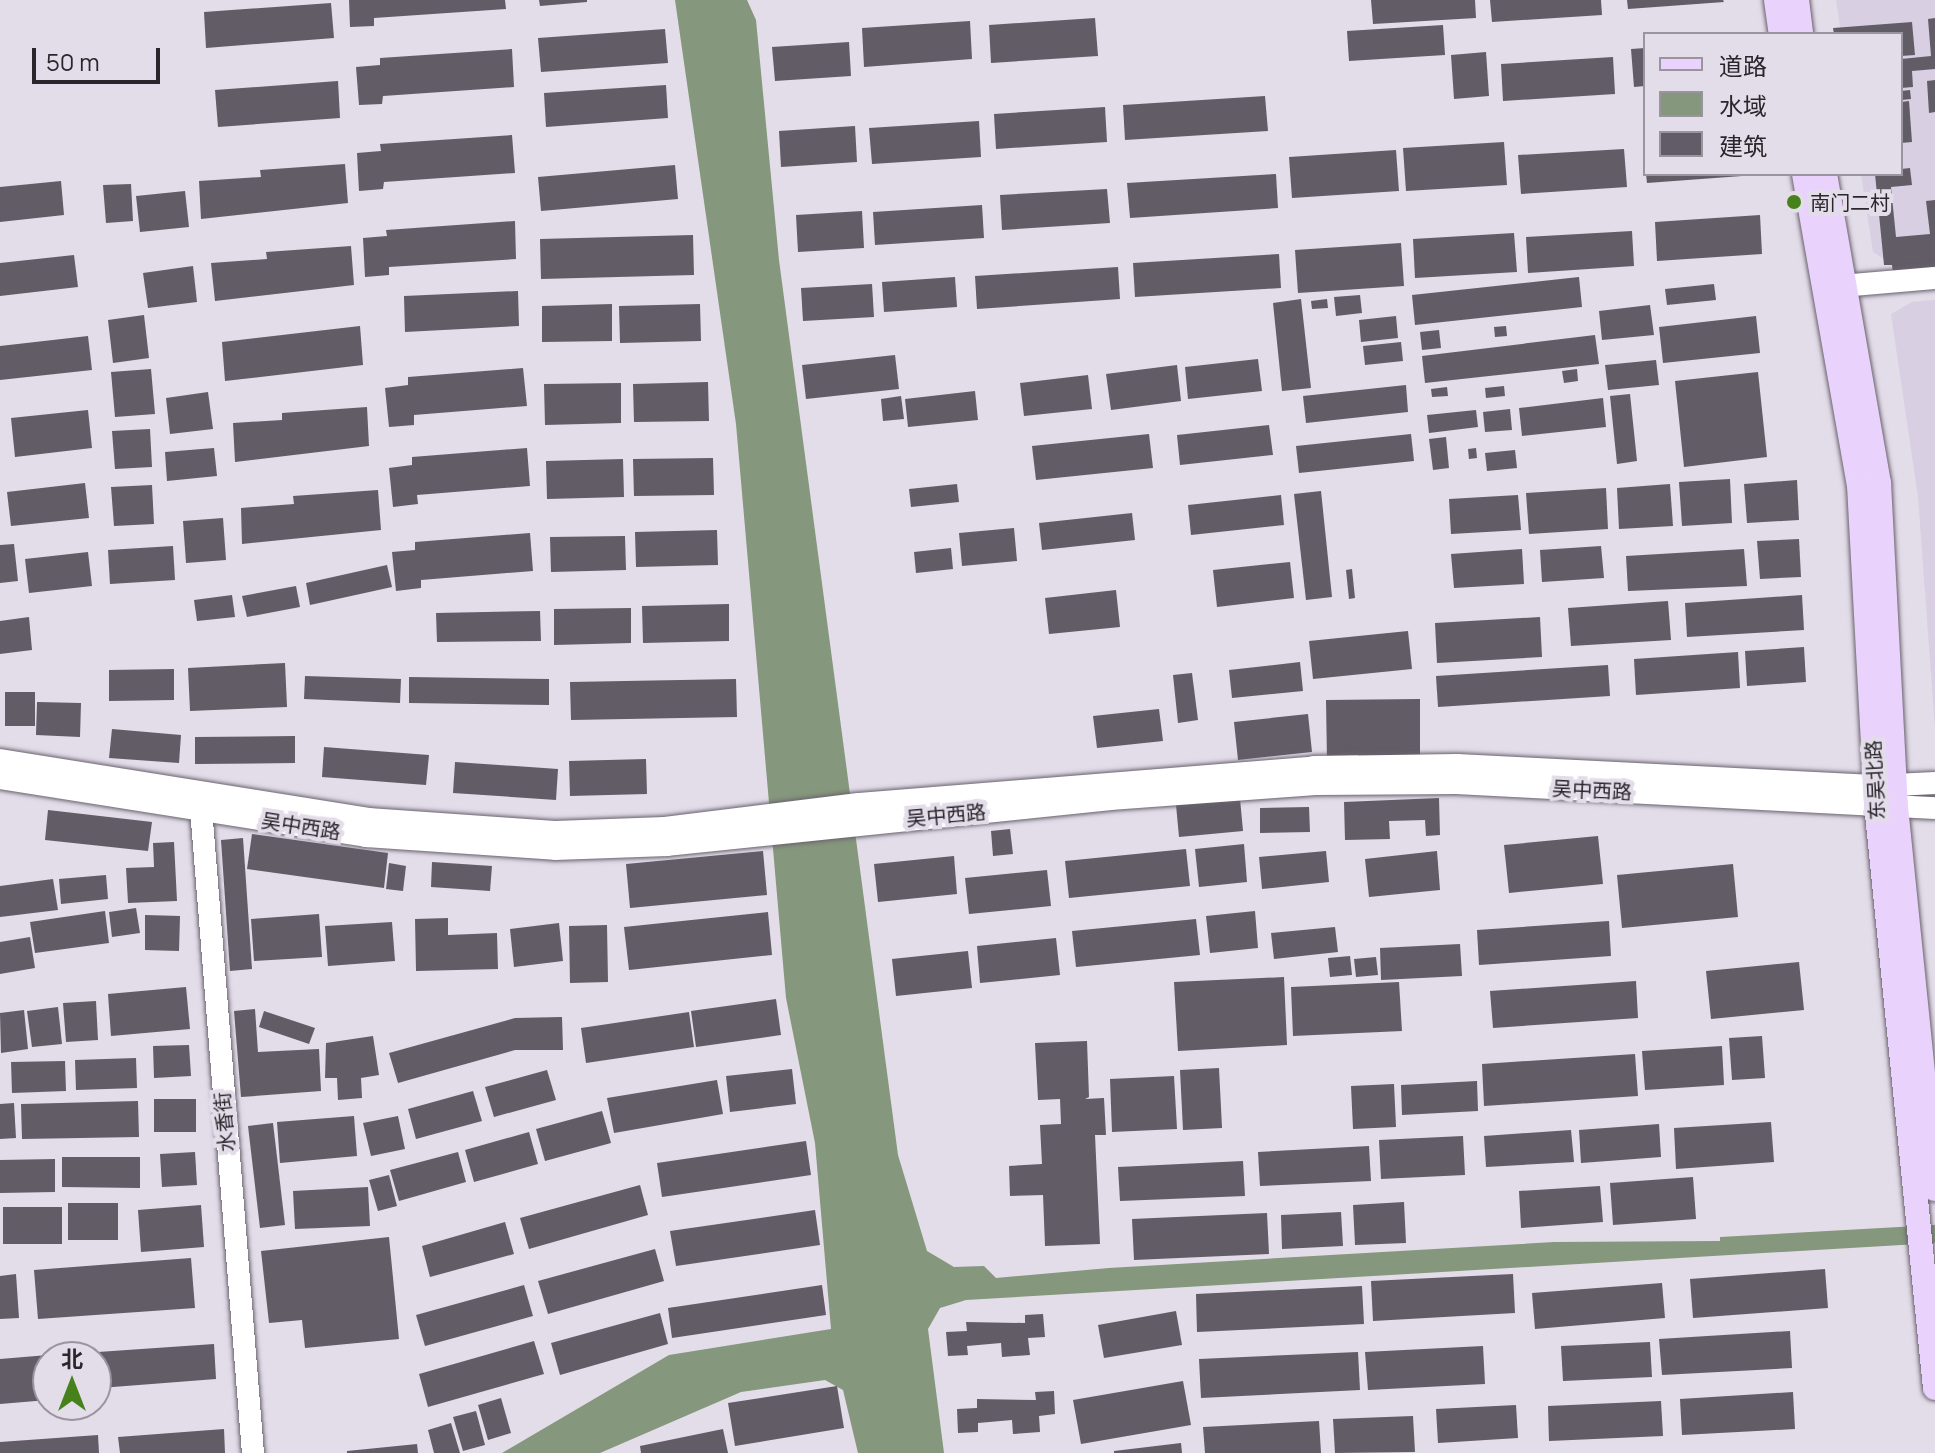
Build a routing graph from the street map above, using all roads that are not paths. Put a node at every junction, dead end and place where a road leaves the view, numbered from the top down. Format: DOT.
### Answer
graph roads {
  1 [pos="1776,0"];
  2 [pos="1797,0"];
  3 [pos="1781,32"];
  4 [pos="1801,32"];
  5 [pos="1805,176"];
  6 [pos="1825,176"];
  7 [pos="1935,278"];
  8 [pos="1834,287"];
  9 [pos="0,760"];
  10 [pos="0,778"];
  11 [pos="1935,783"];
  12 [pos="1885,795"];
  13 [pos="200,800"];
  14 [pos="1935,808"];
  15 [pos="1935,1189"];
  16 [pos="1935,1388"];
  17 [pos="253,1453"];
  1 -- 3 [label="main road"];
  2 -- 4 [label="main road"];
  5 -- 8 [label="main road, 东吴北路"];
  6 -- 8 [label="main road, 东吴北路"];
  7 -- 8 [label="main road"];
  8 -- 12 [label="main road, 东吴北路"];
  9 -- 13 [label="main road, 吴中西路"];
  10 -- 13 [label="main road, 吴中西路"];
  11 -- 12 [label="main road"];
  12 -- 13 [label="main road, 吴中西路"];
  12 -- 14 [label="main road"];
  12 -- 15 [label="main road, 东吴北路"];
  12 -- 16 [label="main road, 东吴北路"];
  13 -- 17 [label="main road, 水香街"];
}
